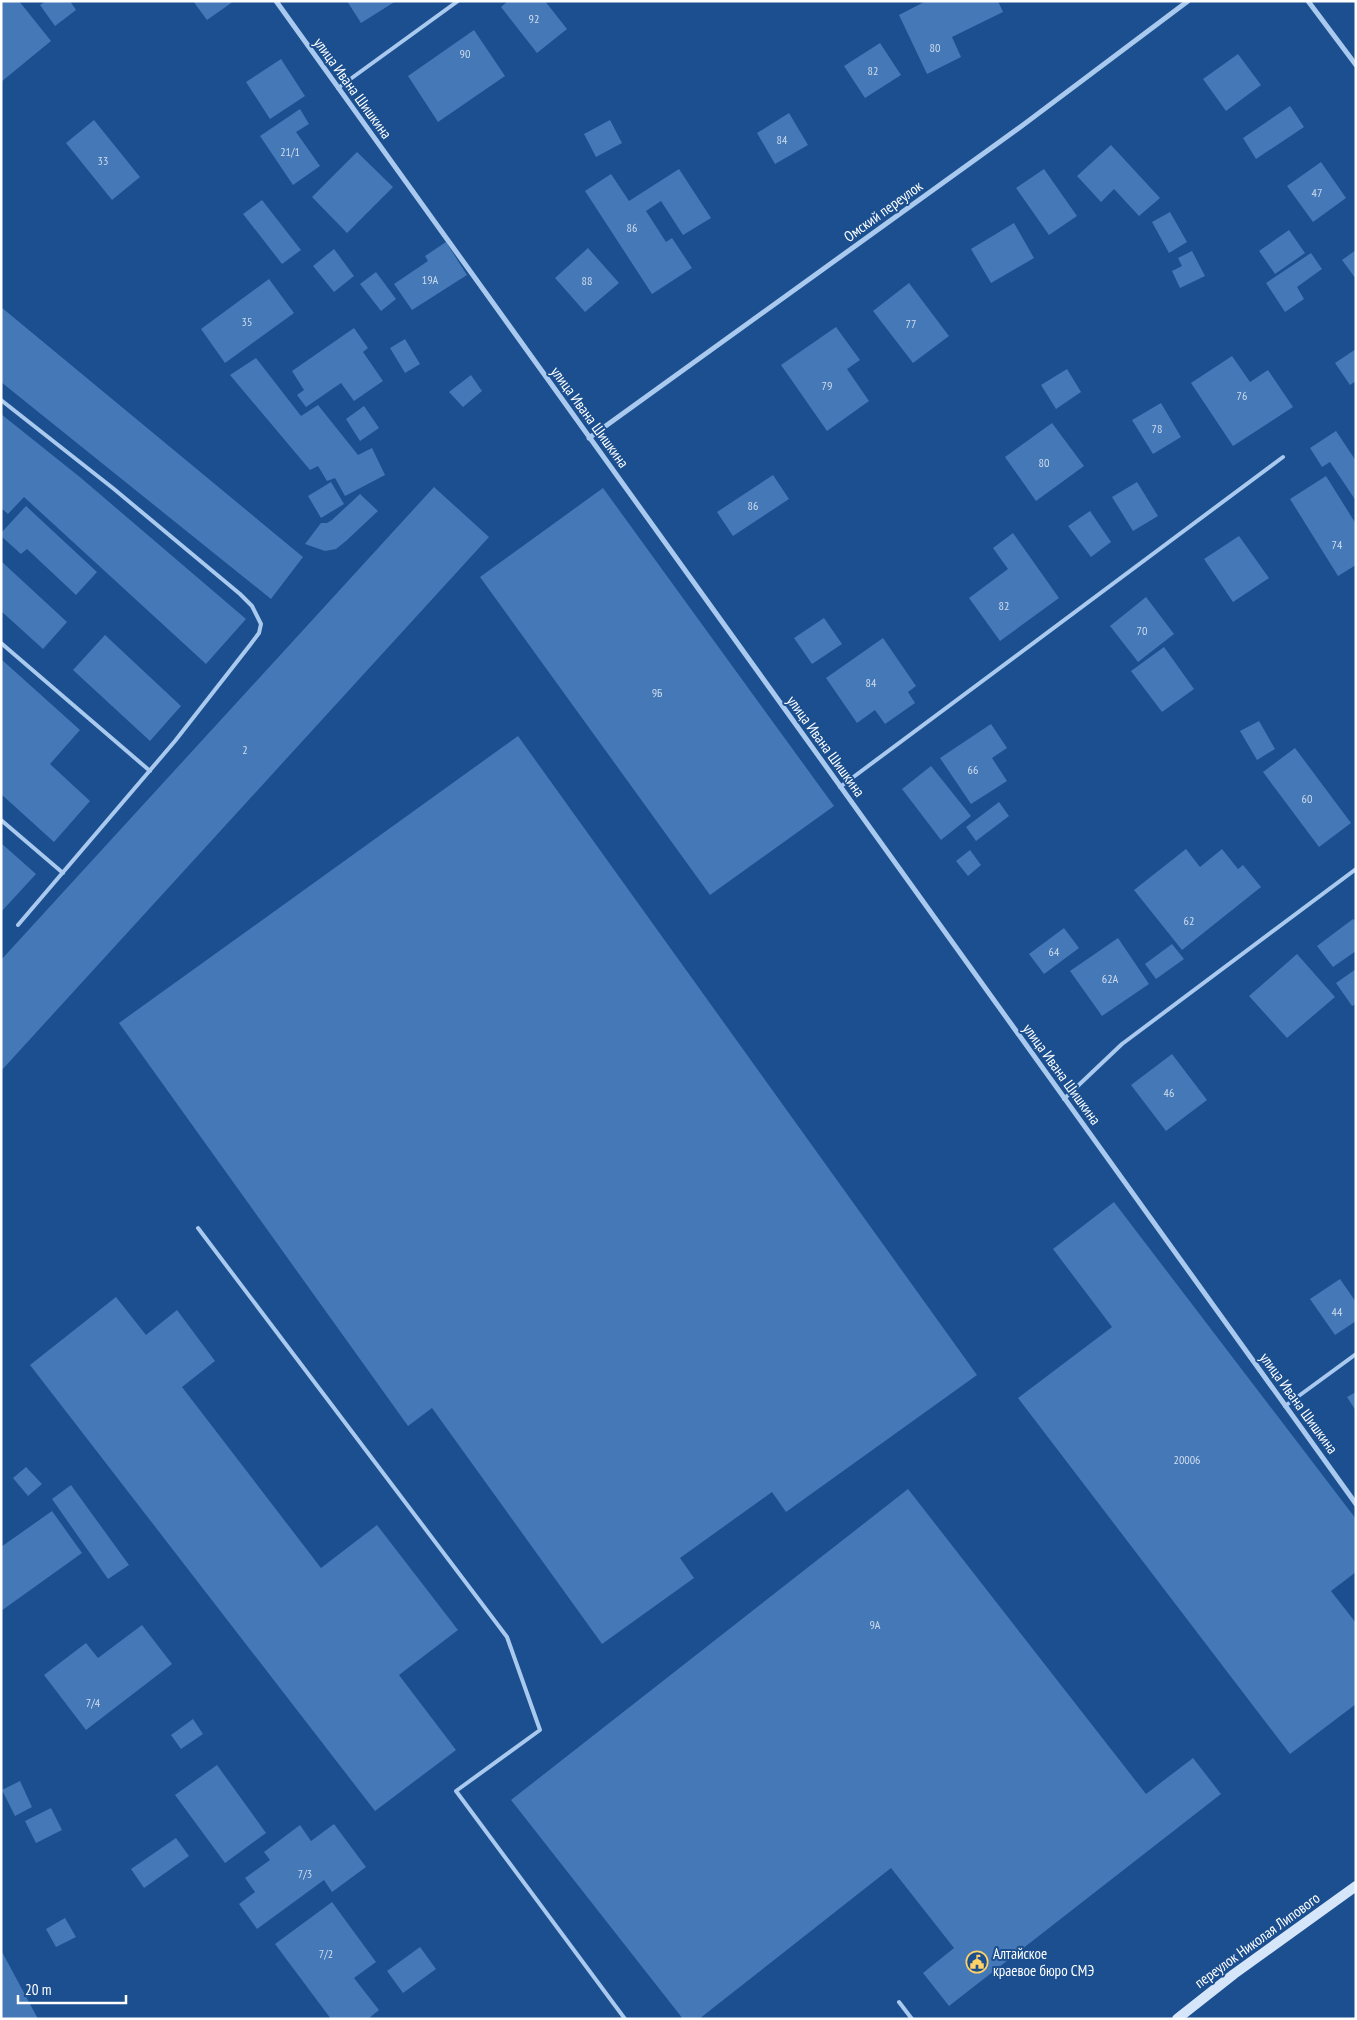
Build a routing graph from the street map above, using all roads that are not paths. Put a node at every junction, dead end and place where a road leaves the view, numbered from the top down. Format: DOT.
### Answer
graph roads {
  1 [pos="276,1"];
  2 [pos="458,1"];
  3 [pos="1188,1"];
  4 [pos="1308,1"];
  5 [pos="1356,65"];
  6 [pos="338,88"];
  7 [pos="1,400"];
  8 [pos="589,438"];
  9 [pos="1283,457"];
  10 [pos="1,643"];
  11 [pos="150,771"];
  12 [pos="840,787"];
  13 [pos="1,820"];
  14 [pos="1356,869"];
  15 [pos="63,872"];
  16 [pos="18,925"];
  17 [pos="1064,1099"];
  18 [pos="198,1228"];
  19 [pos="1356,1354"];
  20 [pos="1285,1406"];
  21 [pos="1356,1504"];
  22 [pos="1356,1886"];
  23 [pos="899,2002"];
  24 [pos="625,2019"];
  25 [pos="912,2019"];
  26 [pos="1178,2019"];
  1 -- 6 [label="street, улица Ивана Шишкина"];
  2 -- 6 [label="lane"];
  3 -- 8 [label="street, Омский переулок"];
  4 -- 5 [label="street"];
  6 -- 8 [label="street, улица Ивана Шишкина"];
  7 -- 11 [label="lane"];
  8 -- 12 [label="street, улица Ивана Шишкина"];
  9 -- 12 [label="lane"];
  10 -- 11 [label="lane"];
  11 -- 15 [label="lane"];
  12 -- 17 [label="street, улица Ивана Шишкина"];
  13 -- 15 [label="lane"];
  14 -- 17 [label="lane"];
  15 -- 16 [label="lane"];
  17 -- 20 [label="street, улица Ивана Шишкина"];
  18 -- 24 [label="lane"];
  19 -- 20 [label="lane"];
  20 -- 21 [label="street, улица Ивана Шишкина"];
  22 -- 26 [label="street, переулок Николая Липового"];
  23 -- 25 [label="lane"];
}
